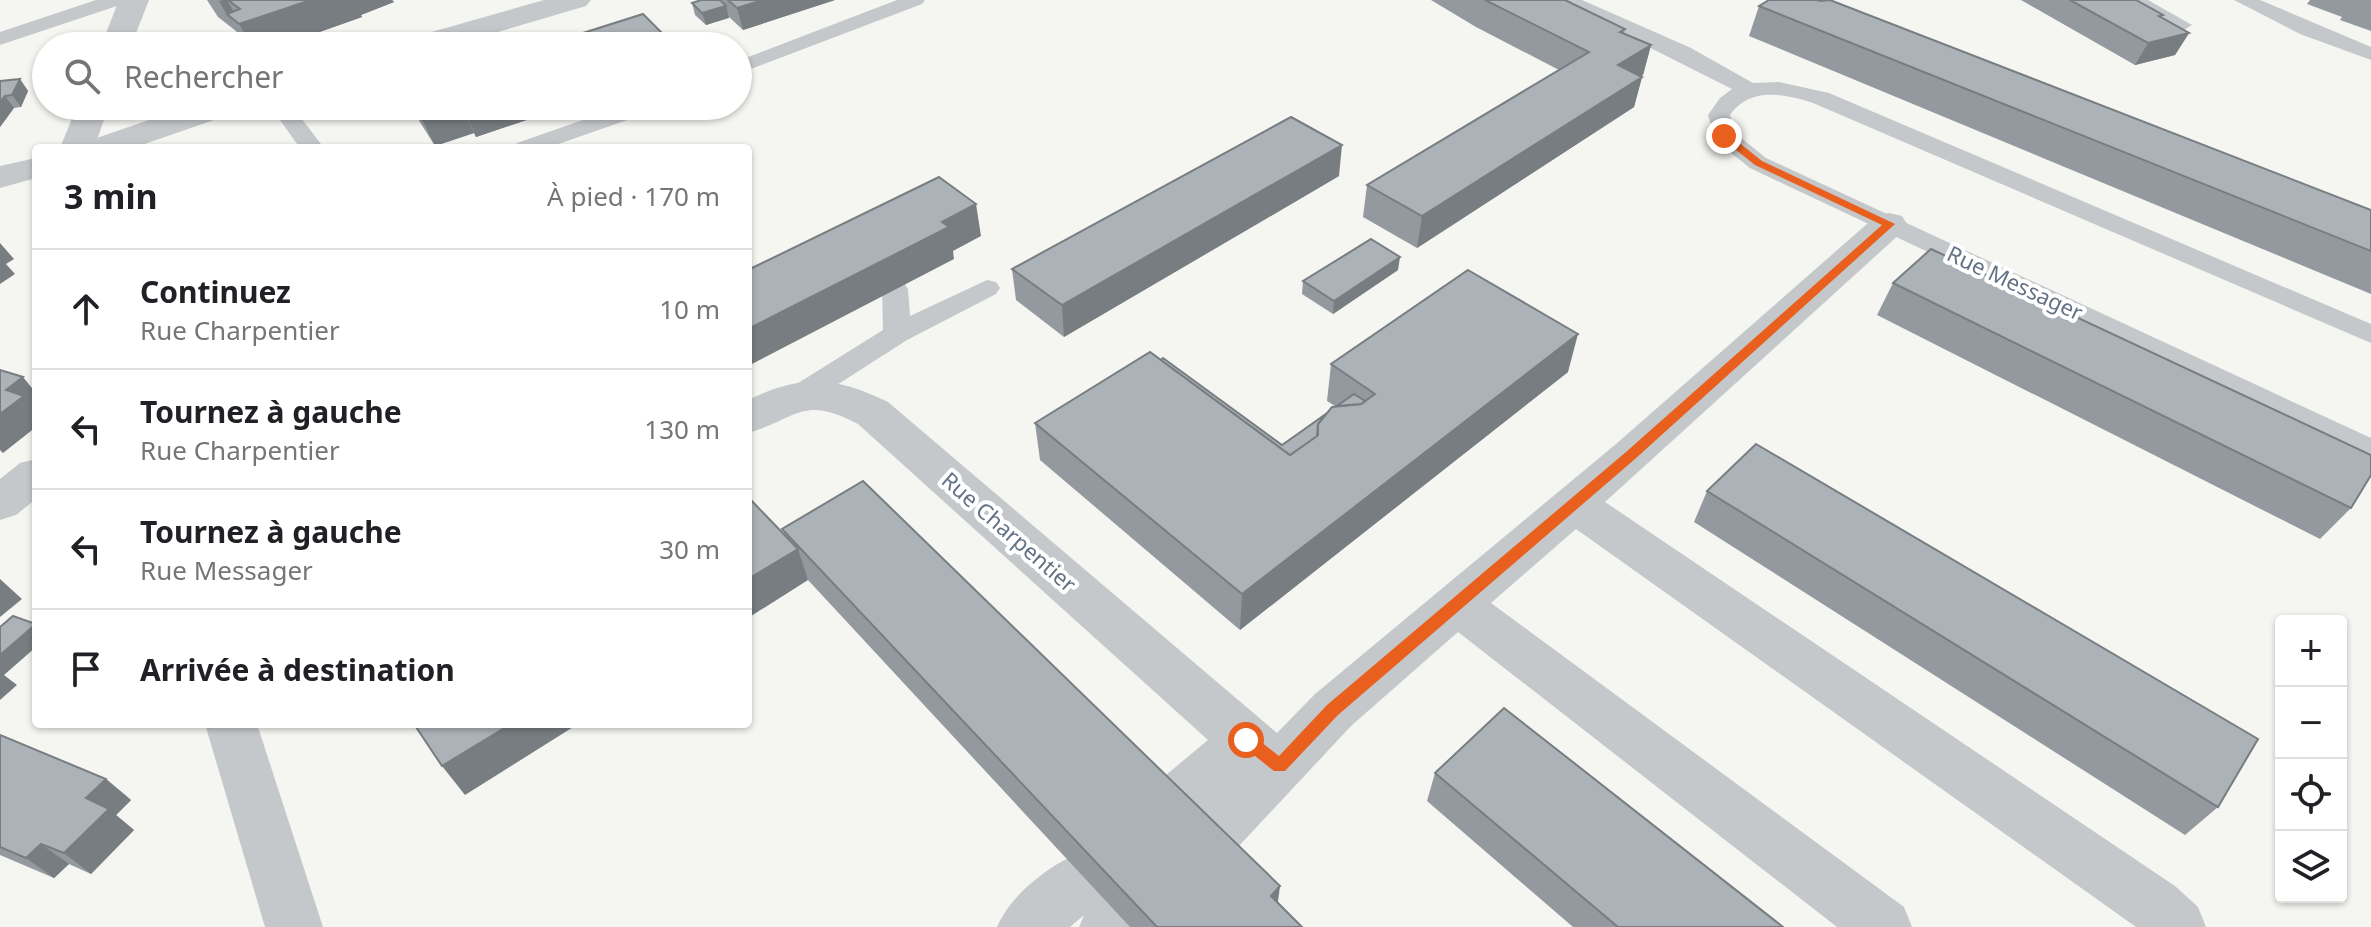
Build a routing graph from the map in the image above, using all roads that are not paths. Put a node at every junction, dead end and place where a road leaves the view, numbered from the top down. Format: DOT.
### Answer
graph roads {
  1 [pos="116,0"];
  2 [pos="134,0"];
  3 [pos="576,0"];
  4 [pos="915,0"];
  5 [pos="1565,0"];
  6 [pos="2132,0"];
  7 [pos="2244,0"];
  8 [pos="2182,25"];
  9 [pos="121,32"];
  10 [pos="466,32"];
  11 [pos="0,39"];
  12 [pos="2371,54"];
  13 [pos="752,63"];
  14 [pos="1750,90"];
  15 [pos="88,120"];
  16 [pos="181,120"];
  17 [pos="291,120"];
  18 [pos="605,120"];
  19 [pos="79,144"];
  20 [pos="112,144"];
  21 [pos="309,144"];
  22 [pos="536,144"];
  23 [pos="32,169"];
  24 [pos="0,177"];
  25 [pos="1889,224"];
  26 [pos="987,288"];
  27 [pos="895,289"];
  28 [pos="897,334"];
  29 [pos="2371,334"];
  30 [pos="805,392"];
  31 [pos="752,416"];
  32 [pos="2371,450"];
  33 [pos="32,478"];
  34 [pos="0,503"];
  35 [pos="1574,504"];
  36 [pos="1457,604"];
  37 [pos="232,728"];
  38 [pos="1263,753"];
  39 [pos="1185,826"];
  40 [pos="1104,907"];
  41 [pos="294,927"];
  42 [pos="1026,927"];
  43 [pos="1883,927"];
  44 [pos="2177,927"];
  1 -- 11 [label="lane"];
  2 -- 9 [label="street"];
  3 -- 10 [label="street"];
  4 -- 13 [label="lane"];
  5 -- 14 [label="lane"];
  6 -- 8 [label="lane"];
  7 -- 12 [label="lane"];
  14 -- 25 [label="lane, Rue Messager"];
  14 -- 29 [label="lane"];
  15 -- 19 [label="street"];
  16 -- 20 [label="street"];
  17 -- 21 [label="lane"];
  18 -- 22 [label="lane"];
  23 -- 24 [label="street"];
  25 -- 32 [label="lane, Rue Messager"];
  25 -- 35 [label="street"];
  26 -- 28 [label="lane"];
  27 -- 28 [label="lane"];
  28 -- 30 [label="lane"];
  30 -- 31 [label="street"];
  30 -- 38 [label="street, Rue Charpentier"];
  33 -- 34 [label="street"];
  35 -- 36 [label="street"];
  35 -- 44 [label="street"];
  36 -- 38 [label="street"];
  36 -- 43 [label="street"];
  37 -- 41 [label="street"];
  38 -- 39 [label="street"];
  40 -- 42 [label="street"];
}
